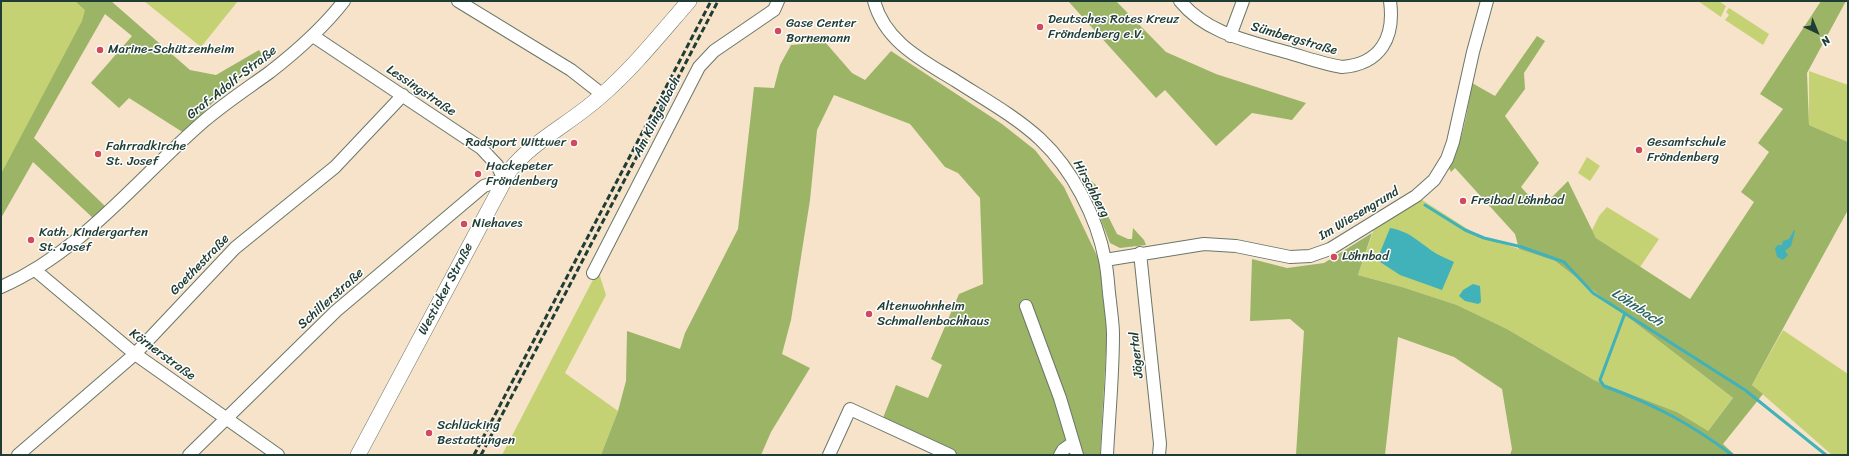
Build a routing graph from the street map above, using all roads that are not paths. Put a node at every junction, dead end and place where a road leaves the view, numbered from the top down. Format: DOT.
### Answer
graph roads {
  1 [pos="344,1"];
  2 [pos="458,1"];
  3 [pos="687,1"];
  4 [pos="778,1"];
  5 [pos="874,1"];
  6 [pos="1180,1"];
  7 [pos="1243,1"];
  8 [pos="1390,1"];
  9 [pos="1487,1"];
  10 [pos="313,36"];
  11 [pos="1230,36"];
  12 [pos="403,95"];
  13 [pos="603,95"];
  14 [pos="504,179"];
  15 [pos="1140,253"];
  16 [pos="1105,260"];
  17 [pos="35,270"];
  18 [pos="593,273"];
  19 [pos="1,287"];
  20 [pos="1026,306"];
  21 [pos="135,354"];
  22 [pos="227,418"];
  23 [pos="1073,443"];
  24 [pos="1160,449"];
  25 [pos="18,455"];
  26 [pos="189,455"];
  27 [pos="278,455"];
  28 [pos="358,455"];
  29 [pos="829,455"];
  30 [pos="950,455"];
  31 [pos="1060,455"];
  32 [pos="1077,455"];
  33 [pos="1107,455"];
  1 -- 10 [label="street, Graf-Adolf-Straße"];
  2 -- 13 [label="street"];
  3 -- 13 [label="main road, Westicker Straße"];
  4 -- 18 [label="street, Am Klingelbach"];
  5 -- 16 [label="street, Hirschberg"];
  6 -- 11 [label="street, Sümbergstraße"];
  7 -- 11 [label="street"];
  8 -- 11 [label="street, Sümbergstraße"];
  9 -- 15 [label="street, Im Wiesengrund"];
  10 -- 12 [label="street, Lessingstraße"];
  10 -- 17 [label="street, Graf-Adolf-Straße"];
  12 -- 14 [label="street, Lessingstraße"];
  12 -- 21 [label="street, Goethestraße"];
  13 -- 14 [label="main road, Westicker Straße"];
  14 -- 22 [label="street, Schillerstraße"];
  14 -- 28 [label="main road, Westicker Straße"];
  15 -- 16 [label="street, Im Wiesengrund"];
  15 -- 24 [label="street, Jägertal"];
  16 -- 33 [label="street, Hirschberg"];
  17 -- 19 [label="street, Graf-Adolf-Straße"];
  17 -- 21 [label="street, Körnerstraße"];
  20 -- 23 [label="street"];
  21 -- 22 [label="street, Körnerstraße"];
  21 -- 25 [label="street, Goethestraße"];
  22 -- 26 [label="street, Schillerstraße"];
  22 -- 27 [label="street, Körnerstraße"];
  23 -- 31 [label="street"];
  23 -- 32 [label="street"];
  29 -- 30 [label="street"];
}
